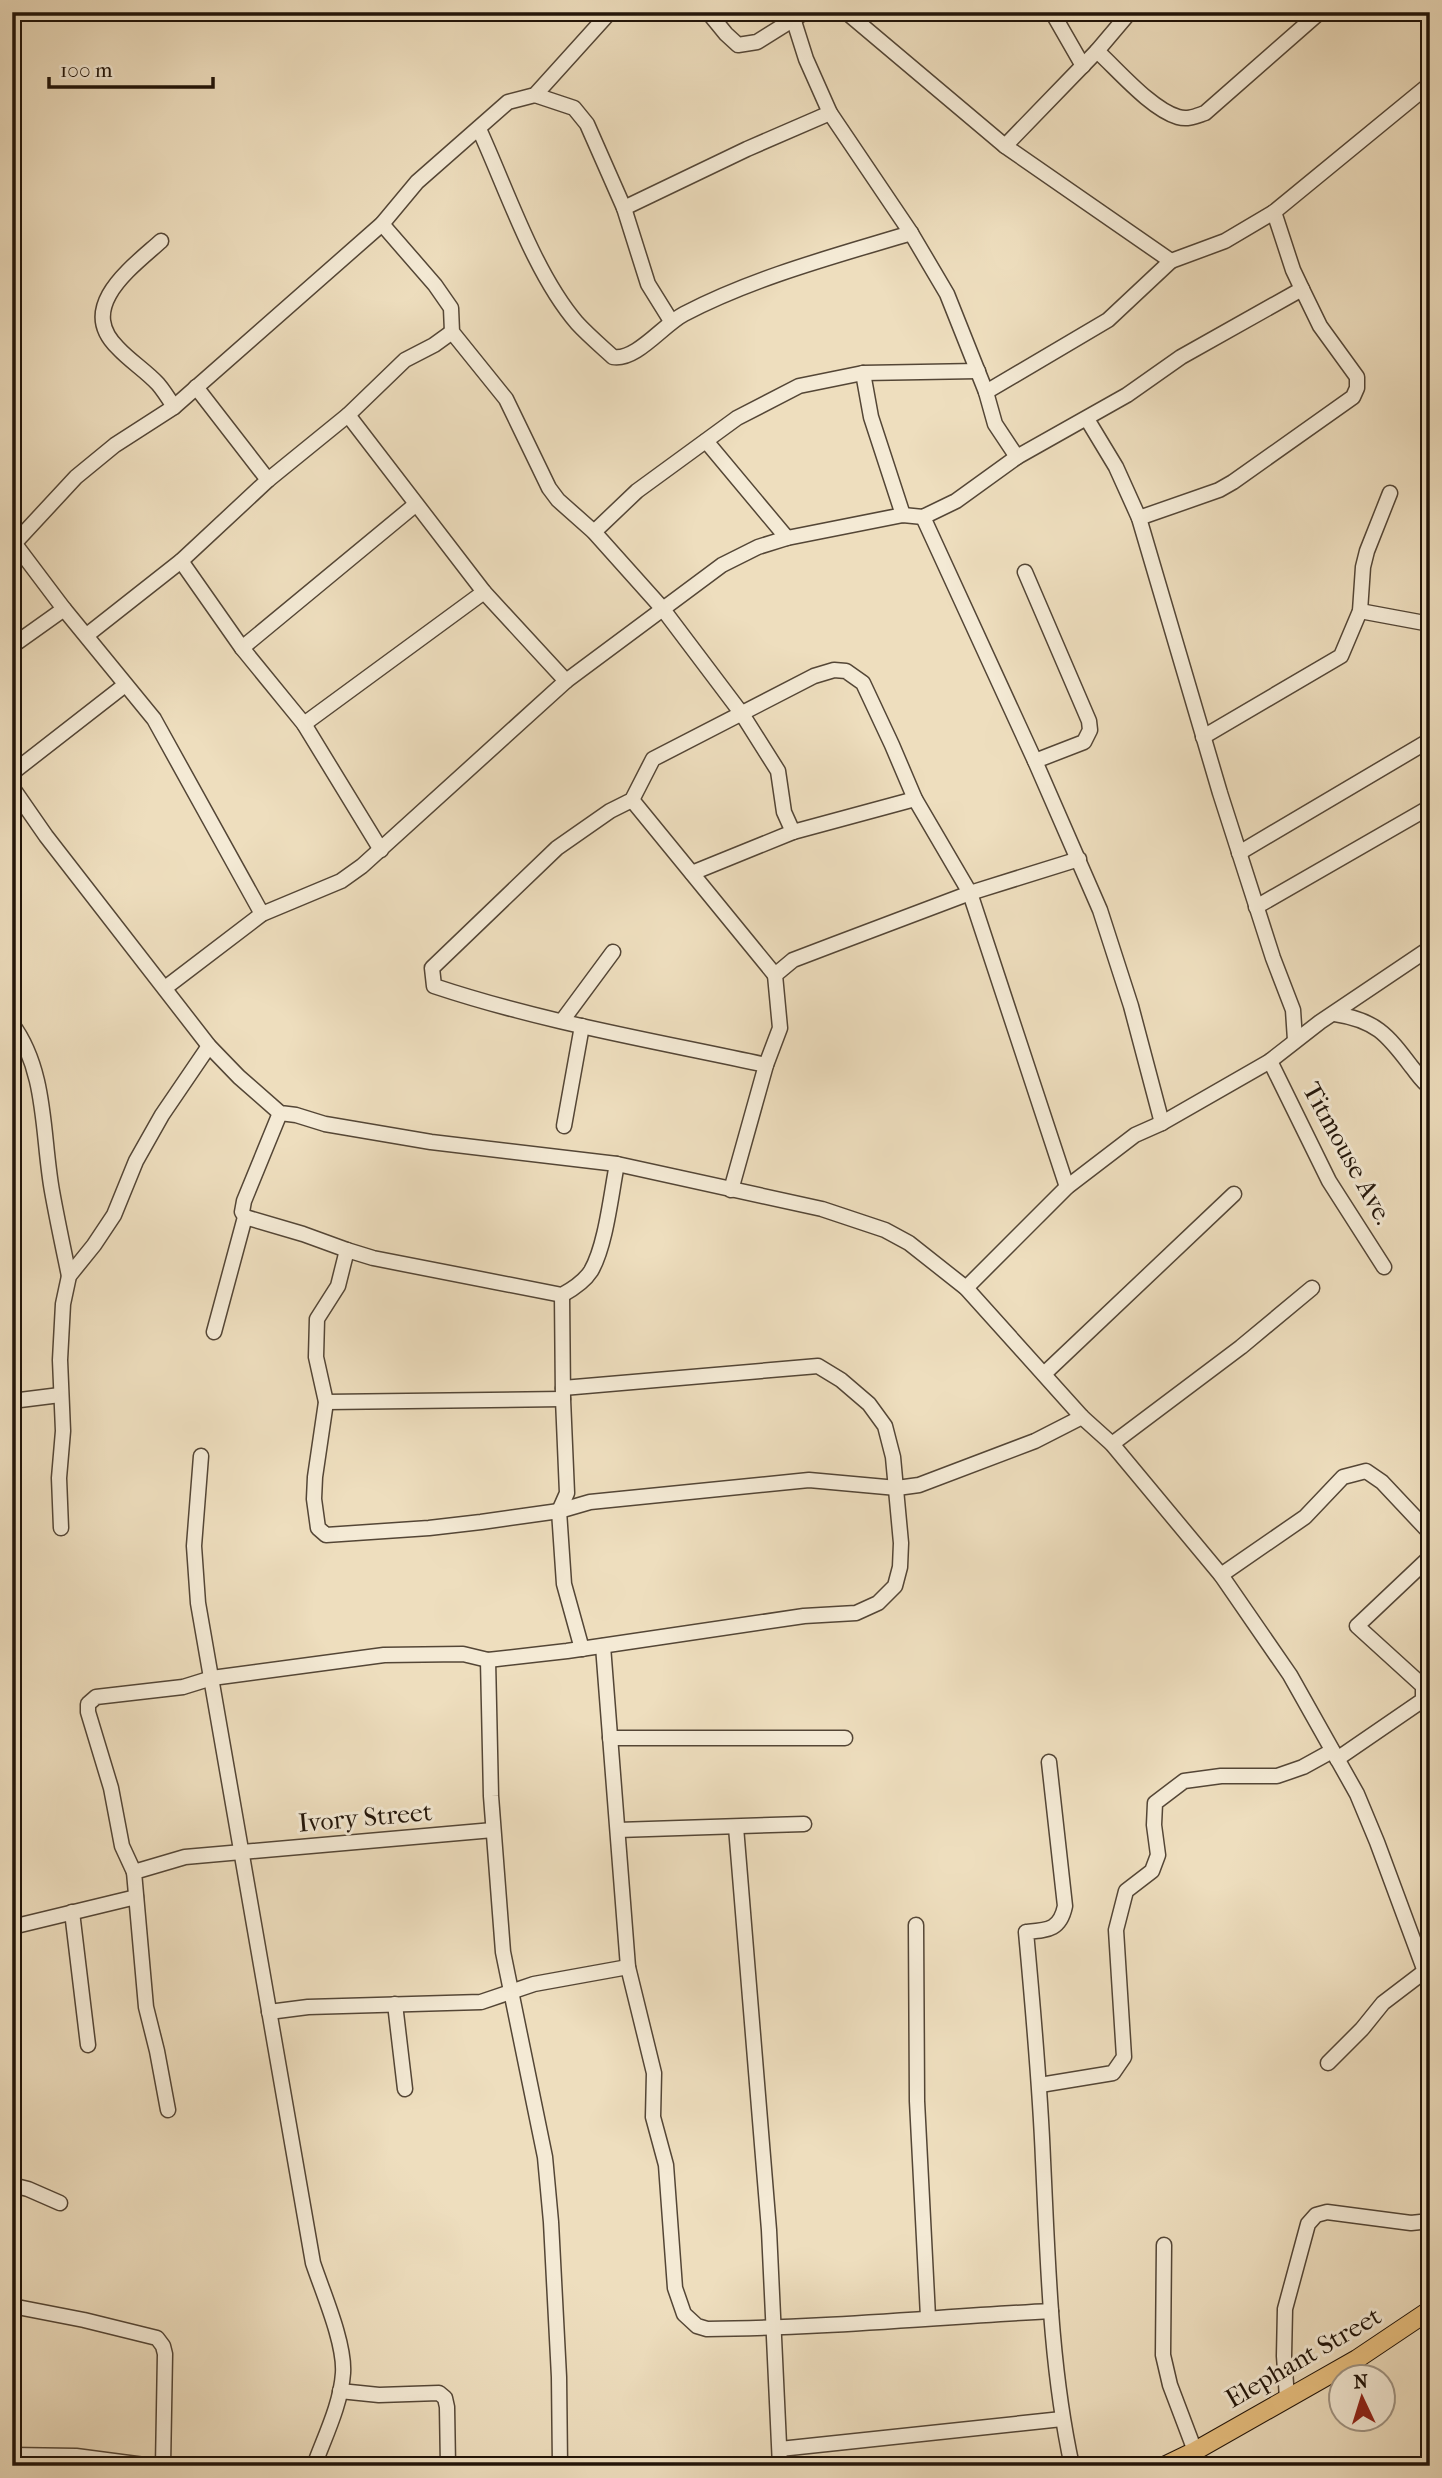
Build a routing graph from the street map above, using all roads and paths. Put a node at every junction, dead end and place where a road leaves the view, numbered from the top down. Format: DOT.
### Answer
graph roads {
  1 [pos="610,12"];
  2 [pos="708,12"];
  3 [pos="846,12"];
  4 [pos="1052,12"];
  5 [pos="1130,12"];
  6 [pos="1320,12"];
  7 [pos="799,15"];
  8 [pos="1097,51"];
  9 [pos="1083,66"];
  10 [pos="1430,84"];
  11 [pos="535,95"];
  12 [pos="830,113"];
  13 [pos="479,129"];
  14 [pos="1005,146"];
  15 [pos="624,208"];
  16 [pos="1275,212"];
  17 [pos="382,224"];
  18 [pos="911,233"];
  19 [pos="161,241"];
  20 [pos="1171,261"];
  21 [pos="1302,289"];
  22 [pos="671,321"];
  23 [pos="452,332"];
  24 [pos="978,371"];
  25 [pos="863,373"];
  26 [pos="196,387"];
  27 [pos="986,391"];
  28 [pos="174,407"];
  29 [pos="348,415"];
  30 [pos="1087,419"];
  31 [pos="706,441"];
  32 [pos="1017,457"];
  33 [pos="268,481"];
  34 [pos="1390,493"];
  35 [pos="415,505"];
  36 [pos="903,516"];
  37 [pos="923,517"];
  38 [pos="1139,518"];
  39 [pos="594,532"];
  40 [pos="787,538"];
  41 [pos="14,545"];
  42 [pos="181,561"];
  43 [pos="1025,572"];
  44 [pos="484,592"];
  45 [pos="662,608"];
  46 [pos="64,609"];
  47 [pos="1360,611"];
  48 [pos="1430,624"];
  49 [pos="87,635"];
  50 [pos="12,646"];
  51 [pos="242,648"];
  52 [pos="566,681"];
  53 [pos="125,685"];
  54 [pos="742,714"];
  55 [pos="304,724"];
  56 [pos="1203,737"];
  57 [pos="1430,740"];
  58 [pos="1035,761"];
  59 [pos="12,773"];
  60 [pos="12,787"];
  61 [pos="915,799"];
  62 [pos="632,800"];
  63 [pos="1430,807"];
  64 [pos="793,832"];
  65 [pos="380,850"];
  66 [pos="1239,853"];
  67 [pos="1079,859"];
  68 [pos="692,873"];
  69 [pos="970,893"];
  70 [pos="1256,906"];
  71 [pos="262,914"];
  72 [pos="1430,948"];
  73 [pos="613,952"];
  74 [pos="775,975"];
  75 [pos="165,988"];
  76 [pos="1293,1010"];
  77 [pos="1335,1014"];
  78 [pos="562,1021"];
  79 [pos="1320,1022"];
  80 [pos="12,1024"];
  81 [pos="582,1026"];
  82 [pos="1295,1040"];
  83 [pos="209,1045"];
  84 [pos="1270,1061"];
  85 [pos="766,1065"];
  86 [pos="1430,1087"];
  87 [pos="280,1112"];
  88 [pos="1161,1123"];
  89 [pos="564,1126"];
  90 [pos="617,1164"];
  91 [pos="1067,1187"];
  92 [pos="731,1191"];
  93 [pos="1234,1194"];
  94 [pos="245,1217"];
  95 [pos="347,1250"];
  96 [pos="1384,1267"];
  97 [pos="69,1276"];
  98 [pos="1312,1287"];
  99 [pos="966,1288"];
  100 [pos="562,1295"];
  101 [pos="214,1332"];
  102 [pos="1044,1374"];
  103 [pos="563,1394"];
  104 [pos="60,1395"];
  105 [pos="12,1401"];
  106 [pos="326,1402"];
  107 [pos="1082,1417"];
  108 [pos="1112,1444"];
  109 [pos="201,1456"];
  110 [pos="897,1488"];
  111 [pos="559,1511"];
  112 [pos="61,1528"];
  113 [pos="1430,1533"];
  114 [pos="1430,1557"];
  115 [pos="1221,1575"];
  116 [pos="603,1646"];
  117 [pos="582,1649"];
  118 [pos="488,1660"];
  119 [pos="212,1678"];
  120 [pos="611,1738"];
  121 [pos="845,1738"];
  122 [pos="1334,1755"];
  123 [pos="1049,1762"];
  124 [pos="804,1824"];
  125 [pos="736,1827"];
  126 [pos="493,1830"];
  127 [pos="618,1830"];
  128 [pos="241,1853"];
  129 [pos="134,1872"];
  130 [pos="136,1897"];
  131 [pos="72,1912"];
  132 [pos="916,1925"];
  133 [pos="12,1927"];
  134 [pos="1423,1946"];
  135 [pos="628,1967"];
  136 [pos="1427,1978"];
  137 [pos="511,1991"];
  138 [pos="396,2004"];
  139 [pos="269,2012"];
  140 [pos="88,2045"];
  141 [pos="1328,2063"];
  142 [pos="1040,2085"];
  143 [pos="405,2089"];
  144 [pos="168,2110"];
  145 [pos="12,2185"];
  146 [pos="60,2203"];
  147 [pos="1430,2221"];
  148 [pos="1164,2245"];
  149 [pos="12,2306"];
  150 [pos="1430,2310"];
  151 [pos="1051,2311"];
  152 [pos="928,2317"];
  153 [pos="774,2329"];
  154 [pos="340,2391"];
  155 [pos="1287,2398"];
  156 [pos="1062,2419"];
  157 [pos="780,2449"];
  158 [pos="1195,2451"];
  159 [pos="12,2455"];
  160 [pos="152,2466"];
  161 [pos="163,2466"];
  162 [pos="314,2466"];
  163 [pos="448,2466"];
  164 [pos="561,2466"];
  165 [pos="780,2466"];
  166 [pos="1072,2466"];
  167 [pos="1164,2466"];
  1 -- 11 [label="street"];
  2 -- 7 [label="street"];
  3 -- 14 [label="street"];
  4 -- 9 [label="street"];
  5 -- 8 [label="street"];
  6 -- 8 [label="street"];
  7 -- 12 [label="street"];
  8 -- 9 [label="street"];
  9 -- 14 [label="street"];
  10 -- 16 [label="street"];
  11 -- 13 [label="street"];
  11 -- 15 [label="street"];
  12 -- 15 [label="street"];
  12 -- 18 [label="street"];
  13 -- 17 [label="street"];
  13 -- 22 [label="street"];
  14 -- 20 [label="street"];
  15 -- 22 [label="street"];
  16 -- 20 [label="street"];
  16 -- 21 [label="street"];
  17 -- 23 [label="street"];
  17 -- 26 [label="street"];
  18 -- 22 [label="street"];
  18 -- 24 [label="street"];
  19 -- 28 [label="street"];
  20 -- 27 [label="street"];
  21 -- 30 [label="street"];
  21 -- 38 [label="street"];
  23 -- 29 [label="street"];
  23 -- 39 [label="street"];
  24 -- 25 [label="street"];
  24 -- 27 [label="street"];
  25 -- 31 [label="street"];
  25 -- 36 [label="street"];
  26 -- 28 [label="street"];
  26 -- 33 [label="street"];
  27 -- 32 [label="street"];
  28 -- 41 [label="street"];
  29 -- 33 [label="street"];
  29 -- 35 [label="street"];
  30 -- 32 [label="street"];
  30 -- 38 [label="street"];
  31 -- 39 [label="street"];
  31 -- 40 [label="street"];
  32 -- 37 [label="street"];
  33 -- 42 [label="street"];
  34 -- 47 [label="street"];
  35 -- 44 [label="street"];
  35 -- 51 [label="street"];
  36 -- 37 [label="street"];
  36 -- 40 [label="street"];
  37 -- 58 [label="street"];
  38 -- 56 [label="street"];
  39 -- 45 [label="street"];
  40 -- 45 [label="street"];
  41 -- 46 [label="street"];
  42 -- 49 [label="street"];
  42 -- 51 [label="street"];
  43 -- 58 [label="street"];
  44 -- 52 [label="street"];
  44 -- 55 [label="street"];
  45 -- 52 [label="street"];
  45 -- 54 [label="street"];
  46 -- 49 [label="street"];
  46 -- 50 [label="street"];
  47 -- 48 [label="street"];
  47 -- 56 [label="street"];
  49 -- 53 [label="street"];
  51 -- 55 [label="street"];
  52 -- 65 [label="street"];
  53 -- 59 [label="street"];
  53 -- 71 [label="street"];
  54 -- 61 [label="street"];
  54 -- 62 [label="street"];
  54 -- 64 [label="street"];
  55 -- 65 [label="street"];
  56 -- 66 [label="street"];
  57 -- 66 [label="street"];
  58 -- 67 [label="street"];
  60 -- 75 [label="street"];
  61 -- 64 [label="street"];
  61 -- 69 [label="street"];
  62 -- 68 [label="street"];
  62 -- 78 [label="street"];
  63 -- 70 [label="street"];
  64 -- 68 [label="street"];
  65 -- 71 [label="street"];
  66 -- 70 [label="street"];
  67 -- 69 [label="street"];
  67 -- 88 [label="street"];
  68 -- 74 [label="street"];
  69 -- 74 [label="street"];
  69 -- 91 [label="street"];
  70 -- 76 [label="street"];
  71 -- 75 [label="street"];
  72 -- 77 [label="street"];
  73 -- 78 [label="street"];
  74 -- 85 [label="street"];
  75 -- 83 [label="street"];
  76 -- 79 [label="street"];
  76 -- 82 [label="street"];
  77 -- 79 [label="street"];
  77 -- 86 [label="street"];
  78 -- 81 [label="street"];
  79 -- 82 [label="street"];
  80 -- 97 [label="street"];
  81 -- 85 [label="street"];
  81 -- 89 [label="street"];
  82 -- 84 [label="street"];
  83 -- 87 [label="street"];
  83 -- 97 [label="street"];
  84 -- 88 [label="street"];
  84 -- 96 [label="street, Titmouse Ave."];
  85 -- 92 [label="street"];
  87 -- 90 [label="street"];
  87 -- 94 [label="street"];
  88 -- 91 [label="street"];
  90 -- 92 [label="street"];
  90 -- 100 [label="street"];
  91 -- 99 [label="street"];
  92 -- 99 [label="street"];
  93 -- 102 [label="street"];
  94 -- 95 [label="street"];
  94 -- 101 [label="street"];
  95 -- 100 [label="street"];
  95 -- 106 [label="street"];
  97 -- 104 [label="street"];
  98 -- 108 [label="street"];
  99 -- 102 [label="street"];
  100 -- 103 [label="street"];
  102 -- 107 [label="street"];
  103 -- 106 [label="street"];
  103 -- 110 [label="street"];
  103 -- 111 [label="street"];
  104 -- 105 [label="street"];
  104 -- 112 [label="street"];
  106 -- 111 [label="street"];
  107 -- 108 [label="street"];
  107 -- 110 [label="street"];
  108 -- 115 [label="street"];
  109 -- 119 [label="street"];
  110 -- 111 [label="street"];
  110 -- 116 [label="street"];
  111 -- 117 [label="street"];
  113 -- 115 [label="street"];
  114 -- 122 [label="street"];
  115 -- 122 [label="street"];
  116 -- 117 [label="street"];
  116 -- 120 [label="street"];
  117 -- 118 [label="street"];
  118 -- 119 [label="street"];
  118 -- 126 [label="street"];
  119 -- 128 [label="street"];
  119 -- 129 [label="street"];
  120 -- 121 [label="street"];
  120 -- 127 [label="street"];
  122 -- 134 [label="street"];
  122 -- 142 [label="street"];
  123 -- 142 [label="street"];
  124 -- 125 [label="street"];
  125 -- 127 [label="street"];
  125 -- 153 [label="street"];
  126 -- 128 [label="street, Ivory Street"];
  126 -- 137 [label="street"];
  127 -- 135 [label="street"];
  128 -- 129 [label="street, Ivory Street"];
  128 -- 139 [label="street"];
  129 -- 130 [label="street"];
  130 -- 131 [label="street"];
  130 -- 144 [label="street"];
  131 -- 133 [label="street"];
  131 -- 140 [label="street"];
  132 -- 152 [label="street"];
  134 -- 136 [label="street"];
  135 -- 137 [label="street"];
  135 -- 153 [label="street"];
  136 -- 141 [label="street"];
  137 -- 138 [label="street"];
  137 -- 164 [label="street"];
  138 -- 139 [label="street"];
  138 -- 143 [label="street"];
  139 -- 154 [label="street"];
  142 -- 151 [label="street"];
  145 -- 146 [label="street"];
  147 -- 155 [label="street"];
  148 -- 158 [label="street"];
  149 -- 161 [label="street"];
  150 -- 155 [label="main road, Elephant Street"];
  151 -- 152 [label="street"];
  151 -- 156 [label="street"];
  152 -- 153 [label="street"];
  153 -- 157 [label="street"];
  154 -- 162 [label="street"];
  154 -- 163 [label="street"];
  155 -- 158 [label="main road, Elephant Street"];
  156 -- 157 [label="street"];
  156 -- 166 [label="street"];
  157 -- 165 [label="street"];
  158 -- 167 [label="main road, Elephant Street"];
  159 -- 160 [label="street"];
}
